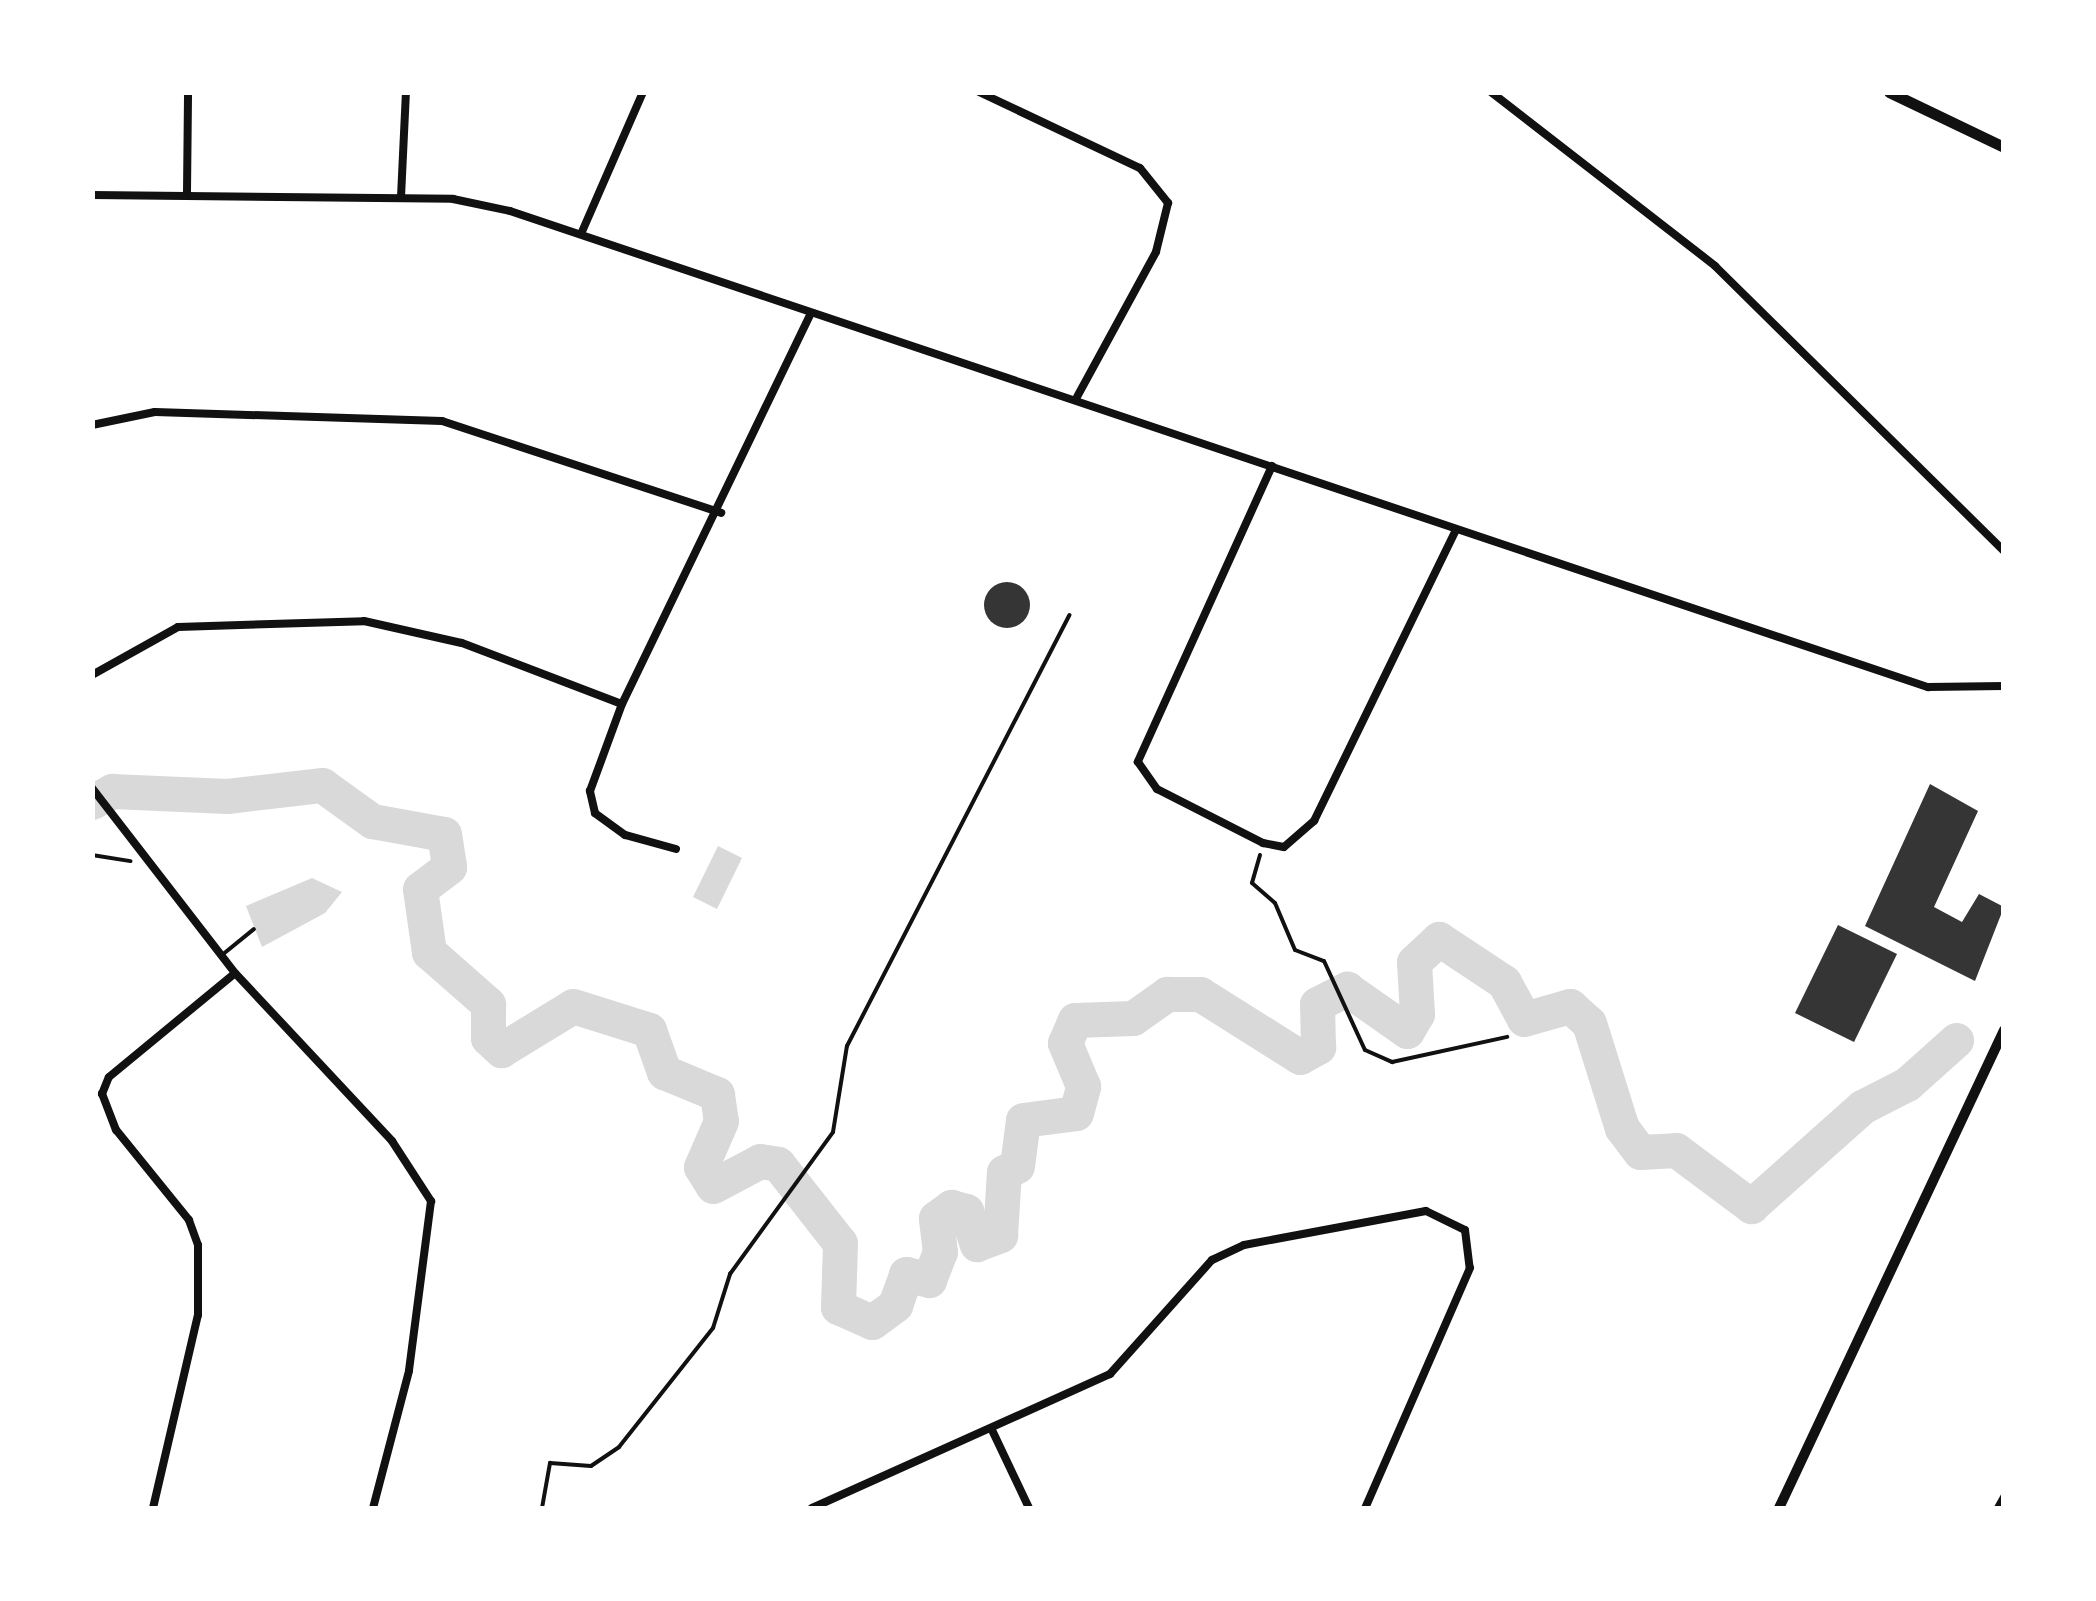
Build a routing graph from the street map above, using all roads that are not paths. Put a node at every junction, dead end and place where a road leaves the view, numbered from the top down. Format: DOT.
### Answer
graph roads {
  1 [pos="188,92"];
  2 [pos="406,92"];
  3 [pos="643,92"];
  4 [pos="979,92"];
  5 [pos="1492,92"];
  6 [pos="1892,93"];
  7 [pos="2004,147"];
  8 [pos="187,192"];
  9 [pos="92,195"];
  10 [pos="401,198"];
  11 [pos="582,234"];
  12 [pos="810,315"];
  13 [pos="1077,398"];
  14 [pos="92,425"];
  15 [pos="1272,466"];
  16 [pos="721,513"];
  17 [pos="1456,530"];
  18 [pos="2004,551"];
  19 [pos="92,675"];
  20 [pos="2004,686"];
  21 [pos="622,704"];
  22 [pos="94,790"];
  23 [pos="676,850"];
  24 [pos="254,929"];
  25 [pos="222,955"];
  26 [pos="236,973"];
  27 [pos="2004,1030"];
  28 [pos="992,1430"];
  29 [pos="2004,1497"];
  30 [pos="153,1508"];
  31 [pos="374,1508"];
  32 [pos="812,1508"];
  33 [pos="1029,1508"];
  34 [pos="1365,1508"];
  35 [pos="1779,1508"];
  36 [pos="1998,1508"];
  1 -- 8 [label="street"];
  2 -- 10 [label="street"];
  3 -- 11 [label="street"];
  4 -- 13 [label="street"];
  5 -- 18 [label="street"];
  6 -- 7 [label="main road"];
  8 -- 9 [label="street"];
  8 -- 10 [label="street"];
  10 -- 11 [label="street"];
  11 -- 12 [label="street"];
  12 -- 13 [label="street"];
  12 -- 16 [label="street"];
  13 -- 15 [label="street"];
  14 -- 16 [label="street"];
  15 -- 17 [label="street"];
  15 -- 17 [label="street"];
  16 -- 21 [label="street"];
  17 -- 20 [label="street"];
  19 -- 21 [label="street"];
  21 -- 23 [label="street"];
  22 -- 25 [label="street"];
  24 -- 25 [label="lane"];
  25 -- 26 [label="street"];
  26 -- 30 [label="street"];
  26 -- 31 [label="street"];
  27 -- 35 [label="street"];
  28 -- 32 [label="street"];
  28 -- 33 [label="street"];
  28 -- 34 [label="street"];
  29 -- 36 [label="street"];
}
